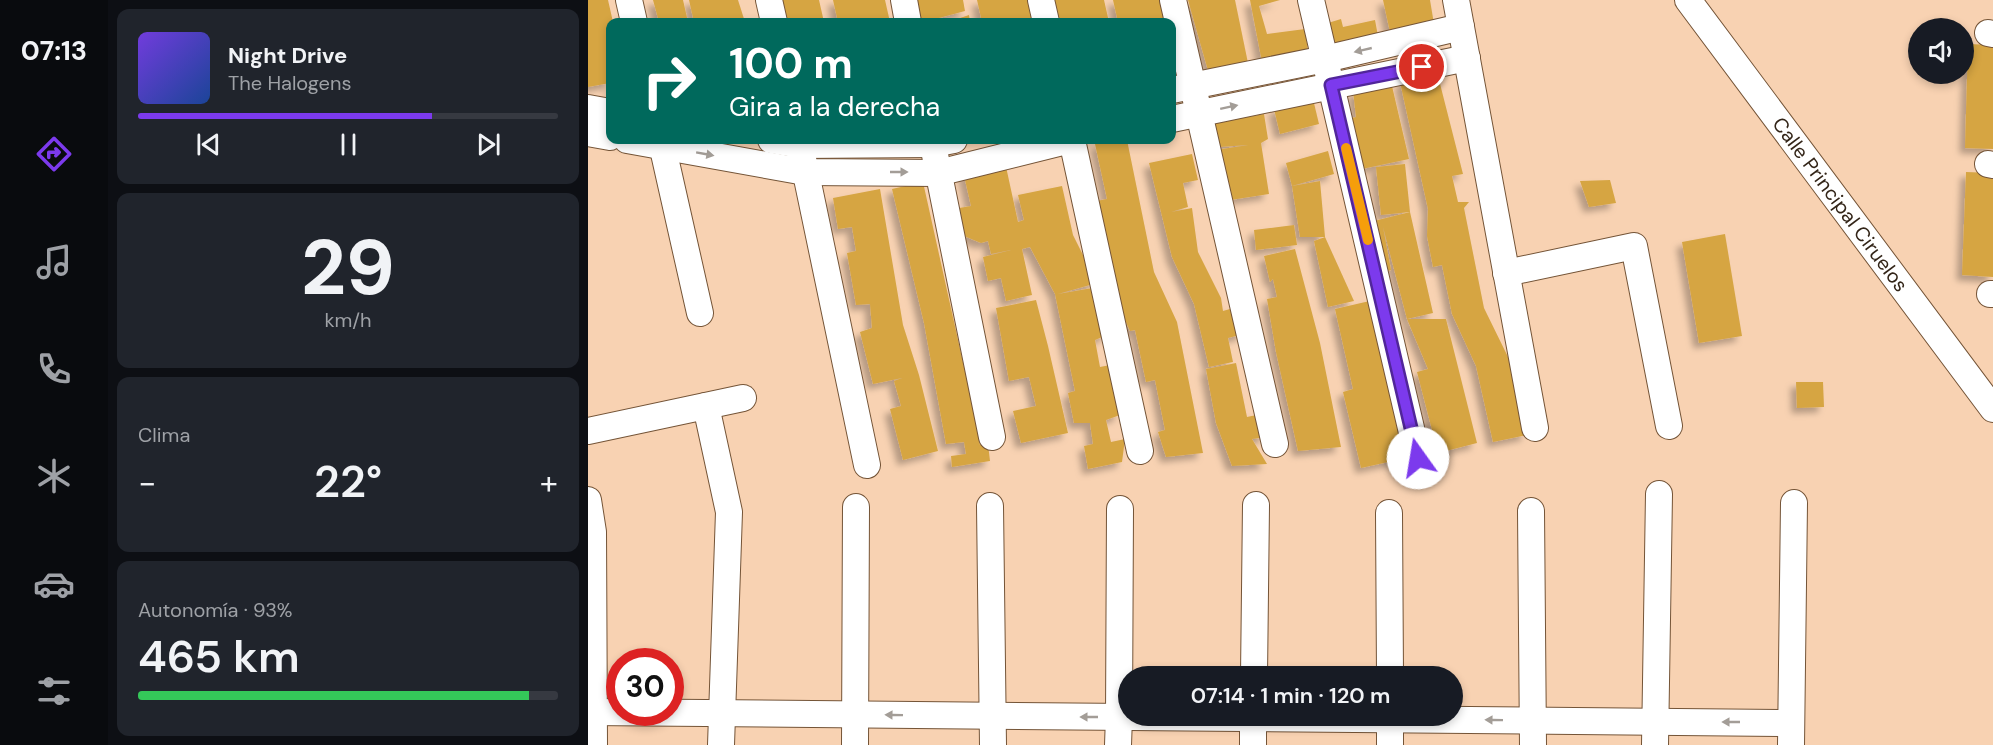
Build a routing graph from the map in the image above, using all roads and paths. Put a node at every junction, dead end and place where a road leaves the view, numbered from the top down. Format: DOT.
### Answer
graph roads {
  1 [pos="629,0"];
  2 [pos="769,0"];
  3 [pos="904,0"];
  4 [pos="1041,0"];
  5 [pos="1173,0"];
  6 [pos="1311,0"];
  7 [pos="1456,0"];
  8 [pos="1688,0"];
  9 [pos="633,18"];
  10 [pos="773,18"];
  11 [pos="908,18"];
  12 [pos="1045,18"];
  13 [pos="1175,18"];
  14 [pos="1461,27"];
  15 [pos="1176,29"];
  16 [pos="1467,58"];
  17 [pos="1325,59"];
  18 [pos="1331,85"];
  19 [pos="1182,88"];
  20 [pos="588,108"];
  21 [pos="606,111"];
  22 [pos="1199,113"];
  23 [pos="1176,118"];
  24 [pos="588,133"];
  25 [pos="606,136"];
  26 [pos="661,144"];
  27 [pos="666,144"];
  28 [pos="799,144"];
  29 [pos="940,144"];
  30 [pos="1055,144"];
  31 [pos="1072,144"];
  32 [pos="805,172"];
  33 [pos="938,173"];
  34 [pos="1506,273"];
  35 [pos="700,313"];
  36 [pos="743,398"];
  37 [pos="706,406"];
  38 [pos="1993,409"];
  39 [pos="1669,426"];
  40 [pos="1535,428"];
  41 [pos="588,431"];
  42 [pos="992,437"];
  43 [pos="1275,444"];
  44 [pos="1140,451"];
  45 [pos="1418,458"];
  46 [pos="867,465"];
  47 [pos="1659,495"];
  48 [pos="588,500"];
  49 [pos="1794,503"];
  50 [pos="1256,505"];
  51 [pos="990,506"];
  52 [pos="856,507"];
  53 [pos="1119,509"];
  54 [pos="1531,512"];
  55 [pos="1389,513"];
  56 [pos="1119,666"];
  57 [pos="1254,666"];
  58 [pos="1389,666"];
  59 [pos="592,712"];
  60 [pos="721,714"];
  61 [pos="855,715"];
  62 [pos="993,716"];
  63 [pos="1118,717"];
  64 [pos="1119,726"];
  65 [pos="1253,726"];
  66 [pos="1390,726"];
  67 [pos="1463,726"];
  68 [pos="1533,733"];
  69 [pos="1656,733"];
  70 [pos="1790,734"];
  71 [pos="594,745"];
  72 [pos="720,745"];
  73 [pos="855,745"];
  74 [pos="993,745"];
  75 [pos="1118,745"];
  76 [pos="1253,745"];
  77 [pos="1390,745"];
  1 -- 9 [label="street"];
  2 -- 10 [label="street"];
  3 -- 11 [label="street"];
  4 -- 12 [label="street"];
  5 -- 13 [label="street"];
  6 -- 17 [label="street"];
  7 -- 14 [label="street"];
  8 -- 38 [label="street, Calle Principal Ciruelos"];
  14 -- 16 [label="street"];
  14 -- 17 [label="street, one-way"];
  15 -- 19 [label="street"];
  16 -- 18 [label="street"];
  16 -- 34 [label="street"];
  17 -- 18 [label="street"];
  17 -- 19 [label="street"];
  22 -- 18 [label="street, one-way"];
  18 -- 45 [label="street"];
  19 -- 22 [label="street"];
  20 -- 21 [label="street"];
  22 -- 23 [label="street"];
  22 -- 43 [label="street"];
  24 -- 25 [label="street"];
  26 -- 35 [label="street"];
  27 -- 32 [label="street, one-way"];
  28 -- 32 [label="street"];
  29 -- 33 [label="street"];
  30 -- 33 [label="street"];
  31 -- 44 [label="street"];
  32 -- 33 [label="street, one-way"];
  32 -- 46 [label="street"];
  33 -- 42 [label="street"];
  34 -- 39 [label="street"];
  34 -- 40 [label="street"];
  36 -- 37 [label="street"];
  37 -- 41 [label="street"];
  37 -- 60 [label="street"];
  47 -- 69 [label="street"];
  48 -- 59 [label="street"];
  49 -- 70 [label="street"];
  50 -- 57 [label="street"];
  51 -- 62 [label="street"];
  52 -- 61 [label="street"];
  53 -- 56 [label="street"];
  54 -- 68 [label="street"];
  55 -- 58 [label="street"];
  59 -- 60 [label="street"];
  59 -- 71 [label="street"];
  60 -- 61 [label="street"];
  60 -- 72 [label="street"];
  62 -- 61 [label="street, one-way"];
  61 -- 73 [label="street"];
  63 -- 62 [label="street, one-way"];
  62 -- 74 [label="street"];
  64 -- 75 [label="street"];
  65 -- 76 [label="street"];
  66 -- 77 [label="street"];
  68 -- 67 [label="street, one-way"];
  68 -- 69 [label="street"];
  70 -- 69 [label="street, one-way"];
}
